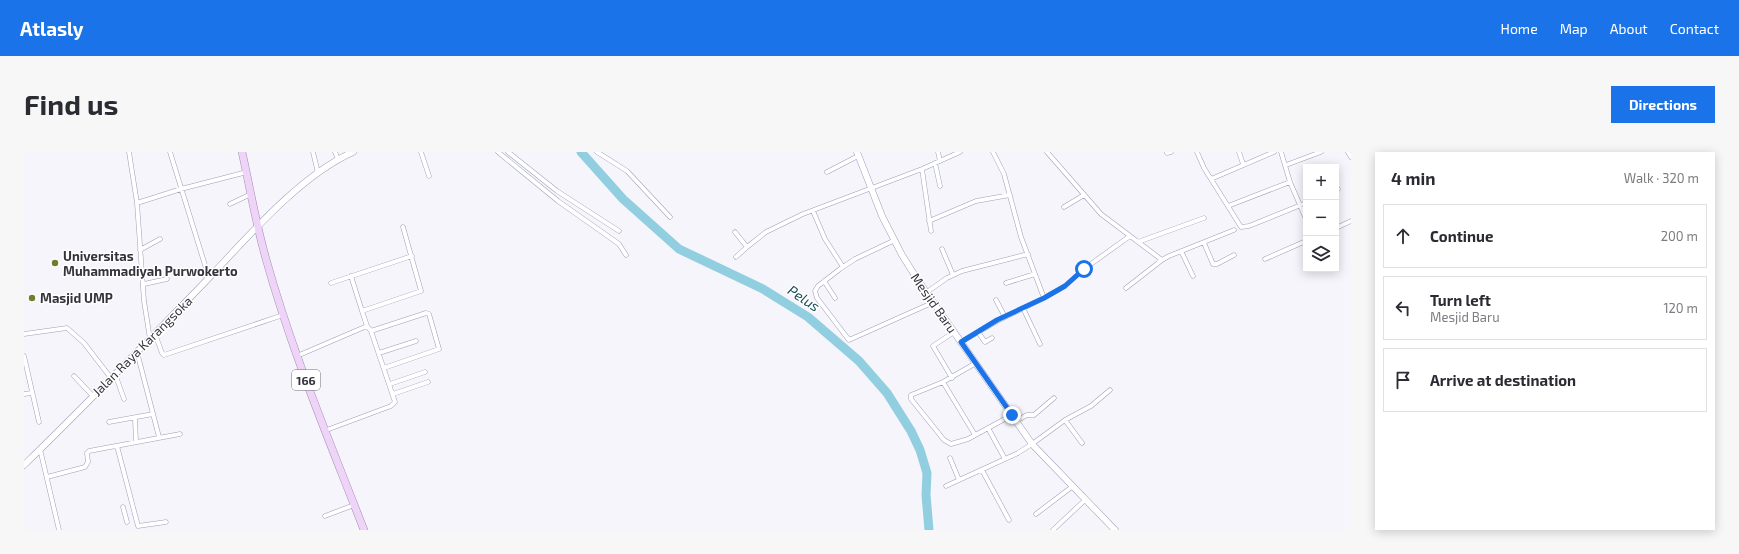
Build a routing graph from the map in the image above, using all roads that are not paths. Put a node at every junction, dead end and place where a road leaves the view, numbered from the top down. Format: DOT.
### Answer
graph roads {
  1 [pos="129,152"];
  2 [pos="170,152"];
  3 [pos="242,152"];
  4 [pos="313,152"];
  5 [pos="335,152"];
  6 [pos="353,152"];
  7 [pos="421,152"];
  8 [pos="498,152"];
  9 [pos="508,152"];
  10 [pos="596,152"];
  11 [pos="938,152"];
  12 [pos="960,152"];
  13 [pos="994,152"];
  14 [pos="1054,152"];
  15 [pos="1198,152"];
  16 [pos="1239,152"];
  17 [pos="1274,152"];
  18 [pos="1281,152"];
  19 [pos="1321,152"];
  20 [pos="1348,152"];
  21 [pos="1048,153"];
  22 [pos="857,154"];
  23 [pos="1351,157"];
  24 [pos="338,159"];
  25 [pos="940,160"];
  26 [pos="935,163"];
  27 [pos="1243,164"];
  28 [pos="1286,165"];
  29 [pos="922,169"];
  30 [pos="247,172"];
  31 [pos="827,172"];
  32 [pos="318,173"];
  33 [pos="429,176"];
  34 [pos="1211,179"];
  35 [pos="1290,182"];
  36 [pos="940,186"];
  37 [pos="870,188"];
  38 [pos="181,190"];
  39 [pos="251,194"];
  40 [pos="1010,195"];
  41 [pos="1084,195"];
  42 [pos="137,203"];
  43 [pos="230,204"];
  44 [pos="1228,206"];
  45 [pos="1301,206"];
  46 [pos="1064,207"];
  47 [pos="813,211"];
  48 [pos="1303,211"];
  49 [pos="670,217"];
  50 [pos="1204,218"];
  51 [pos="930,221"];
  52 [pos="1351,221"];
  53 [pos="258,227"];
  54 [pos="403,227"];
  55 [pos="1339,227"];
  56 [pos="1234,230"];
  57 [pos="619,231"];
  58 [pos="931,231"];
  59 [pos="735,232"];
  60 [pos="1130,236"];
  61 [pos="160,239"];
  62 [pos="895,240"];
  63 [pos="1138,242"];
  64 [pos="1303,242"];
  65 [pos="1204,243"];
  66 [pos="747,247"];
  67 [pos="942,249"];
  68 [pos="140,250"];
  69 [pos="1181,251"];
  70 [pos="1028,254"];
  71 [pos="1234,254"];
  72 [pos="626,255"];
  73 [pos="412,256"];
  74 [pos="736,257"];
  75 [pos="1265,259"];
  76 [pos="1162,260"];
  77 [pos="843,267"];
  78 [pos="1035,274"];
  79 [pos="953,275"];
  80 [pos="351,276"];
  81 [pos="1193,276"];
  82 [pos="209,278"];
  83 [pos="167,279"];
  84 [pos="824,281"];
  85 [pos="331,283"];
  86 [pos="1006,283"];
  87 [pos="144,284"];
  88 [pos="1126,288"];
  89 [pos="927,292"];
  90 [pos="835,298"];
  91 [pos="1044,298"];
  92 [pos="996,300"];
  93 [pos="934,302"];
  94 [pos="1023,308"];
  95 [pos="362,312"];
  96 [pos="283,315"];
  97 [pos="1005,317"];
  98 [pos="367,326"];
  99 [pos="371,331"];
  100 [pos="954,332"];
  101 [pos="978,332"];
  102 [pos="24,334"];
  103 [pos="152,337"];
  104 [pos="992,338"];
  105 [pos="416,341"];
  106 [pos="961,342"];
  107 [pos="1040,344"];
  108 [pos="138,352"];
  109 [pos="378,353"];
  110 [pos="24,356"];
  111 [pos="297,356"];
  112 [pos="977,363"];
  113 [pos="384,368"];
  114 [pos="425,372"];
  115 [pos="74,376"];
  116 [pos="113,376"];
  117 [pos="952,378"];
  118 [pos="428,382"];
  119 [pos="943,382"];
  120 [pos="390,384"];
  121 [pos="1110,390"];
  122 [pos="32,393"];
  123 [pos="24,394"];
  124 [pos="393,394"];
  125 [pos="93,396"];
  126 [pos="1054,398"];
  127 [pos="124,399"];
  128 [pos="153,414"];
  129 [pos="1012,415"];
  130 [pos="134,418"];
  131 [pos="1065,420"];
  132 [pos="1016,421"];
  133 [pos="39,422"];
  134 [pos="109,422"];
  135 [pos="988,428"];
  136 [pos="324,431"];
  137 [pos="180,434"];
  138 [pos="975,435"];
  139 [pos="159,437"];
  140 [pos="136,442"];
  141 [pos="1082,443"];
  142 [pos="1032,444"];
  143 [pos="117,446"];
  144 [pos="40,449"];
  145 [pos="950,458"];
  146 [pos="1005,459"];
  147 [pos="24,465"];
  148 [pos="982,470"];
  149 [pos="47,477"];
  150 [pos="959,480"];
  151 [pos="946,486"];
  152 [pos="1073,486"];
  153 [pos="1085,500"];
  154 [pos="354,505"];
  155 [pos="123,507"];
  156 [pos="134,512"];
  157 [pos="125,513"];
  158 [pos="1036,514"];
  159 [pos="325,516"];
  160 [pos="1008,520"];
  161 [pos="127,522"];
  162 [pos="166,522"];
  163 [pos="59,530"];
  164 [pos="364,530"];
  165 [pos="1053,530"];
  166 [pos="1115,530"];
  1 -- 42 [label="street"];
  2 -- 38 [label="street"];
  3 -- 30 [label="main road, 166"];
  4 -- 32 [label="street"];
  5 -- 24 [label="street"];
  6 -- 24 [label="street, Jalan Raya Karangsoka"];
  7 -- 33 [label="street"];
  8 -- 72 [label="street"];
  9 -- 57 [label="street"];
  10 -- 49 [label="street"];
  11 -- 25 [label="street"];
  12 -- 25 [label="street"];
  13 -- 40 [label="street"];
  14 -- 21 [label="street"];
  15 -- 34 [label="street"];
  16 -- 27 [label="street"];
  17 -- 27 [label="street"];
  18 -- 28 [label="street"];
  19 -- 28 [label="street"];
  20 -- 23 [label="street"];
  21 -- 41 [label="street"];
  22 -- 31 [label="street"];
  22 -- 37 [label="street, Mesjid Baru"];
  24 -- 32 [label="street, Jalan Raya Karangsoka"];
  25 -- 26 [label="street"];
  26 -- 29 [label="street"];
  26 -- 36 [label="street"];
  27 -- 34 [label="street"];
  28 -- 35 [label="street"];
  29 -- 37 [label="street"];
  29 -- 51 [label="street"];
  30 -- 38 [label="street"];
  30 -- 39 [label="main road, 166"];
  32 -- 53 [label="street, Jalan Raya Karangsoka"];
  34 -- 44 [label="street"];
  35 -- 44 [label="street"];
  35 -- 45 [label="street"];
  37 -- 47 [label="street"];
  37 -- 62 [label="street, Mesjid Baru"];
  38 -- 42 [label="street"];
  38 -- 82 [label="street"];
  39 -- 43 [label="street"];
  39 -- 53 [label="main road, 166"];
  40 -- 51 [label="street"];
  40 -- 70 [label="street"];
  41 -- 46 [label="street"];
  41 -- 60 [label="street"];
  42 -- 68 [label="street"];
  44 -- 45 [label="street"];
  45 -- 48 [label="street"];
  47 -- 66 [label="street"];
  47 -- 77 [label="street"];
  50 -- 63 [label="street"];
  51 -- 58 [label="street"];
  52 -- 55 [label="street"];
  53 -- 82 [label="street, Jalan Raya Karangsoka"];
  53 -- 96 [label="main road, 166"];
  54 -- 73 [label="street"];
  56 -- 65 [label="street"];
  59 -- 66 [label="street"];
  60 -- 63 [label="street"];
  60 -- 91 [label="street"];
  61 -- 68 [label="street"];
  62 -- 77 [label="street"];
  62 -- 89 [label="street, Mesjid Baru"];
  63 -- 76 [label="street"];
  64 -- 75 [label="street"];
  65 -- 69 [label="street"];
  65 -- 71 [label="street"];
  66 -- 74 [label="street"];
  67 -- 79 [label="street"];
  68 -- 87 [label="street"];
  69 -- 76 [label="street"];
  69 -- 81 [label="street"];
  70 -- 78 [label="street"];
  70 -- 79 [label="street"];
  73 -- 80 [label="street"];
  73 -- 95 [label="street"];
  76 -- 88 [label="street"];
  77 -- 84 [label="street"];
  78 -- 86 [label="street"];
  78 -- 91 [label="street"];
  79 -- 89 [label="street"];
  80 -- 85 [label="street"];
  80 -- 95 [label="street"];
  82 -- 103 [label="street, Jalan Raya Karangsoka"];
  83 -- 87 [label="street"];
  84 -- 90 [label="street"];
  84 -- 93 [label="street"];
  87 -- 103 [label="street"];
  89 -- 93 [label="street, Mesjid Baru"];
  91 -- 94 [label="street"];
  92 -- 97 [label="street"];
  93 -- 100 [label="street, Mesjid Baru"];
  94 -- 97 [label="street"];
  94 -- 107 [label="street"];
  95 -- 98 [label="street"];
  96 -- 103 [label="street"];
  96 -- 111 [label="main road, 166"];
  97 -- 101 [label="street"];
  98 -- 99 [label="street"];
  98 -- 111 [label="street"];
  99 -- 109 [label="street"];
  99 -- 113 [label="street"];
  100 -- 106 [label="street, Mesjid Baru"];
  100 -- 117 [label="street"];
  101 -- 104 [label="street"];
  101 -- 106 [label="street"];
  102 -- 116 [label="street"];
  103 -- 108 [label="street, Jalan Raya Karangsoka"];
  105 -- 109 [label="street"];
  106 -- 112 [label="street, Mesjid Baru"];
  108 -- 116 [label="street, Jalan Raya Karangsoka"];
  108 -- 128 [label="street"];
  109 -- 113 [label="street"];
  110 -- 122 [label="street"];
  111 -- 136 [label="main road, 166"];
  112 -- 117 [label="street"];
  112 -- 129 [label="street, Mesjid Baru"];
  113 -- 120 [label="street"];
  114 -- 120 [label="street"];
  115 -- 125 [label="street"];
  116 -- 125 [label="street, Jalan Raya Karangsoka"];
  116 -- 127 [label="street"];
  117 -- 119 [label="street"];
  118 -- 124 [label="street"];
  119 -- 138 [label="street"];
  119 -- 138 [label="street"];
  120 -- 124 [label="street"];
  121 -- 131 [label="street"];
  122 -- 123 [label="street"];
  122 -- 133 [label="street"];
  124 -- 136 [label="street"];
  125 -- 144 [label="street, Jalan Raya Karangsoka"];
  126 -- 132 [label="street"];
  128 -- 130 [label="street"];
  128 -- 139 [label="street"];
  129 -- 132 [label="street, Mesjid Baru"];
  129 -- 135 [label="street"];
  130 -- 134 [label="street"];
  130 -- 140 [label="street"];
  131 -- 141 [label="street"];
  131 -- 142 [label="street"];
  132 -- 142 [label="street, Mesjid Baru"];
  135 -- 138 [label="street"];
  135 -- 146 [label="street"];
  136 -- 154 [label="main road, 166"];
  137 -- 139 [label="street"];
  139 -- 140 [label="street"];
  140 -- 143 [label="street"];
  142 -- 146 [label="street"];
  142 -- 152 [label="street, Mesjid Baru"];
  143 -- 149 [label="street"];
  143 -- 156 [label="street"];
  144 -- 147 [label="street, Jalan Raya Karangsoka"];
  144 -- 149 [label="street"];
  145 -- 150 [label="street"];
  146 -- 148 [label="street"];
  148 -- 150 [label="street"];
  148 -- 160 [label="street"];
  149 -- 163 [label="street"];
  150 -- 151 [label="street"];
  152 -- 153 [label="street, Mesjid Baru"];
  152 -- 158 [label="street"];
  153 -- 165 [label="street"];
  153 -- 166 [label="street, Mesjid Baru"];
  154 -- 159 [label="street"];
  154 -- 164 [label="main road, 166"];
  155 -- 157 [label="street"];
  156 -- 157 [label="street"];
  156 -- 162 [label="street"];
  157 -- 161 [label="street"];
}
